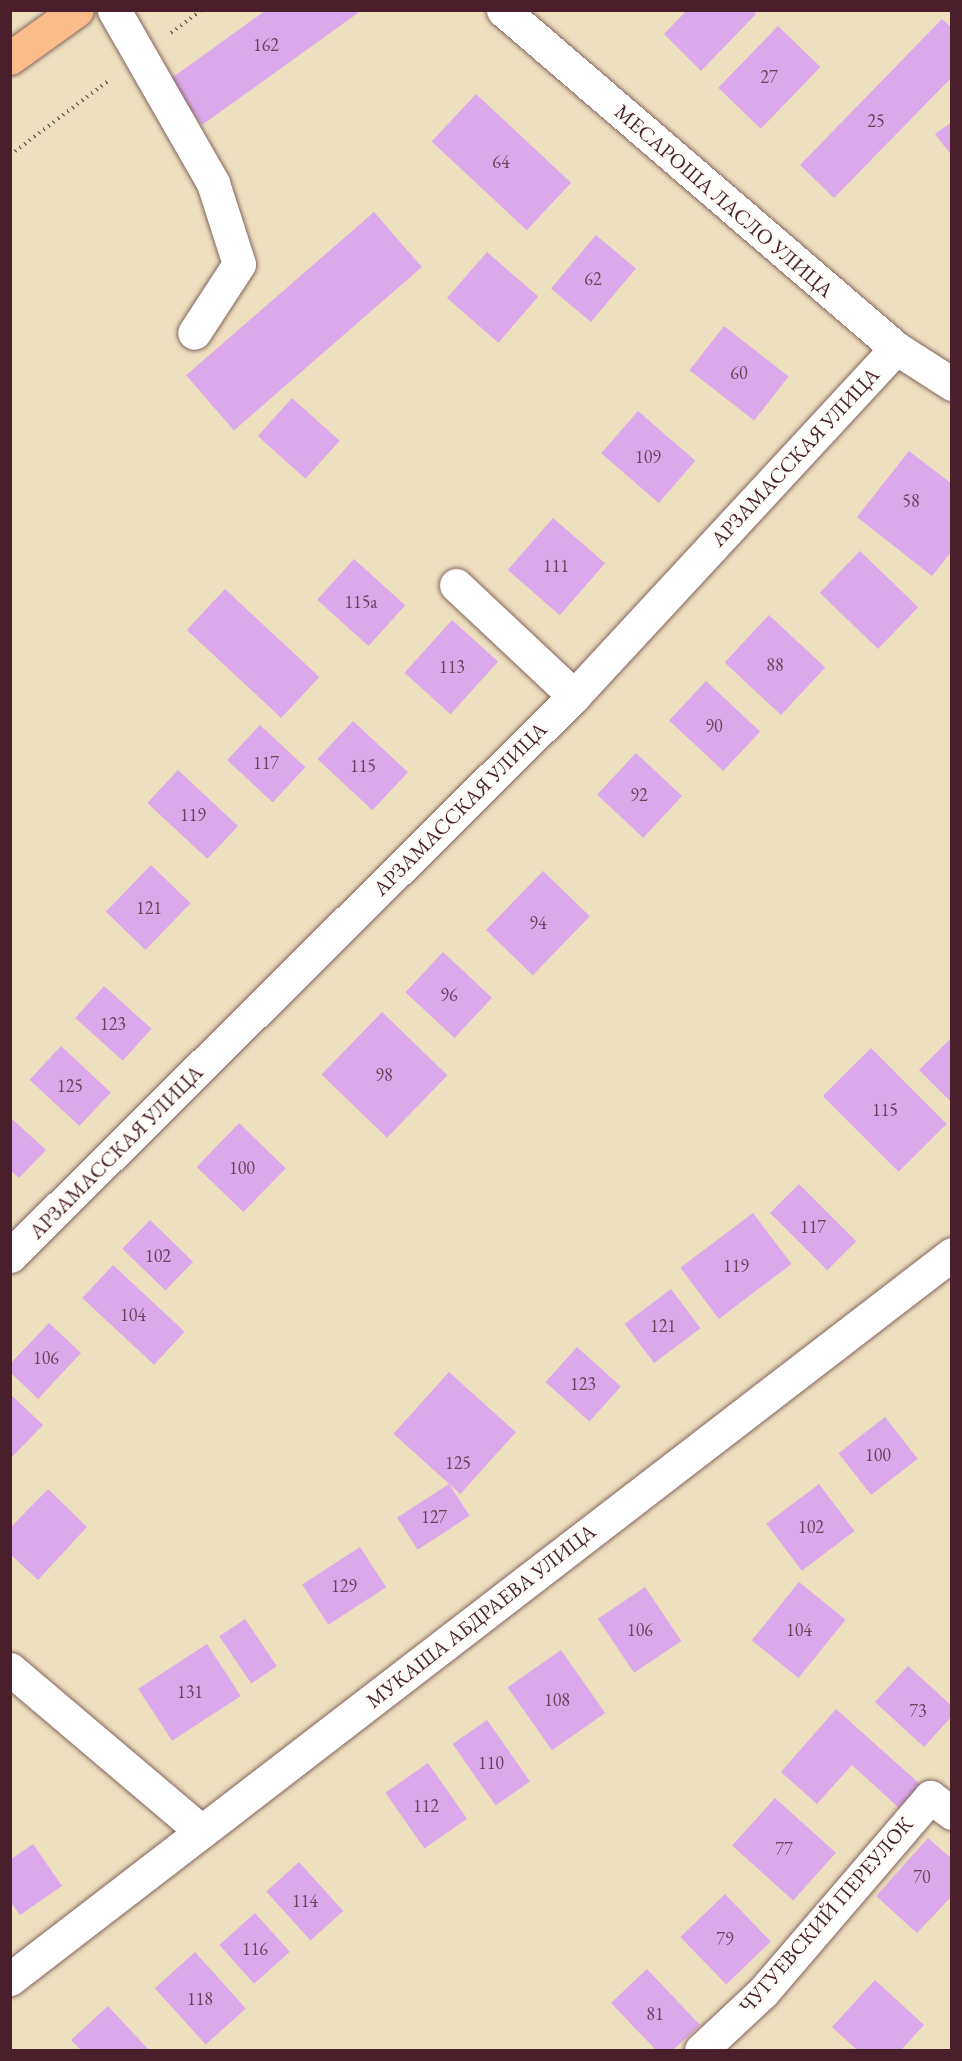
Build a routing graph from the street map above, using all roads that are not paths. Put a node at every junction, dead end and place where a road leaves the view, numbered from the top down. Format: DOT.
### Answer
graph roads {
  1 [pos="77,10"];
  2 [pos="114,10"];
  3 [pos="503,10"];
  4 [pos="10,58"];
  5 [pos="194,333"];
  6 [pos="896,348"];
  7 [pos="951,384"];
  8 [pos="456,585"];
  9 [pos="574,696"];
  10 [pos="951,1254"];
  11 [pos="10,1256"];
  12 [pos="10,1669"];
  13 [pos="951,1813"];
  14 [pos="201,1831"];
  15 [pos="10,1979"];
  16 [pos="701,2050"];
  1 -- 4 [label="main road"];
  2 -- 5 [label="street"];
  3 -- 6 [label="street, МЕСАРОША ЛАСЛО УЛИЦА"];
  6 -- 7 [label="street, МЕСАРОША ЛАСЛО УЛИЦА"];
  6 -- 9 [label="street, АРЗАМАССКАЯ УЛИЦА"];
  8 -- 9 [label="street"];
  9 -- 11 [label="street, АРЗАМАССКАЯ УЛИЦА"];
  10 -- 14 [label="street, МУКАША АБДРАЕВА УЛИЦА"];
  12 -- 14 [label="street"];
  13 -- 16 [label="street, ЧУГУЕВСКИЙ ПЕРЕУЛОК"];
  14 -- 15 [label="street, МУКАША АБДРАЕВА УЛИЦА"];
}
